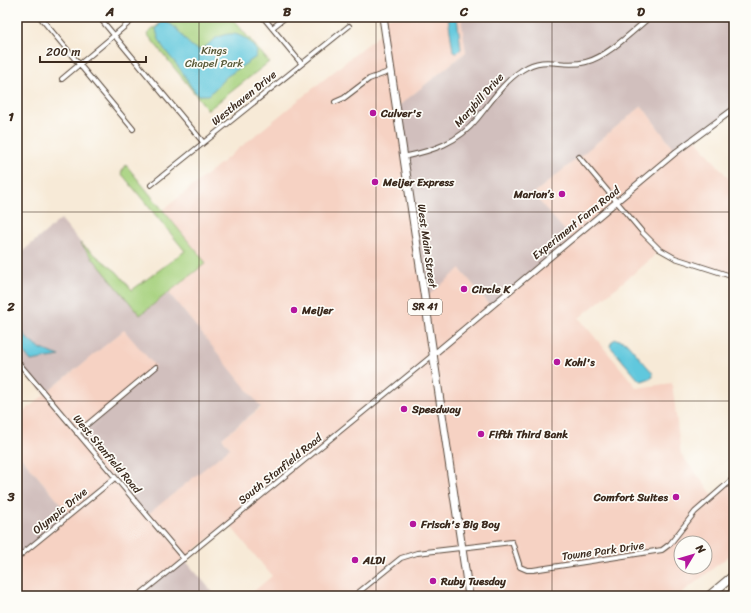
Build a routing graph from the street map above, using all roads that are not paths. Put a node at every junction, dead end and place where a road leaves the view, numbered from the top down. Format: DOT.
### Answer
graph roads {
  1 [pos="40,17"];
  2 [pos="99,17"];
  3 [pos="136,17"];
  4 [pos="263,17"];
  5 [pos="286,17"];
  6 [pos="383,17"];
  7 [pos="650,17"];
  8 [pos="350,26"];
  9 [pos="272,28"];
  10 [pos="114,36"];
  11 [pos="79,64"];
  12 [pos="301,64"];
  13 [pos="392,71"];
  14 [pos="62,79"];
  15 [pos="335,102"];
  16 [pos="734,109"];
  17 [pos="133,129"];
  18 [pos="203,142"];
  19 [pos="403,157"];
  20 [pos="579,157"];
  21 [pos="151,185"];
  22 [pos="617,202"];
  23 [pos="734,277"];
  24 [pos="433,355"];
  25 [pos="17,361"];
  26 [pos="156,366"];
  27 [pos="77,433"];
  28 [pos="115,478"];
  29 [pos="734,478"];
  30 [pos="463,548"];
  31 [pos="17,558"];
  32 [pos="184,559"];
  33 [pos="734,575"];
  34 [pos="734,592"];
  35 [pos="138,596"];
  36 [pos="354,596"];
  37 [pos="469,596"];
  38 [pos="708,596"];
  39 [pos="729,596"];
  1 -- 11 [label="street"];
  2 -- 10 [label="street"];
  3 -- 10 [label="street"];
  4 -- 9 [label="street"];
  5 -- 9 [label="street"];
  6 -- 13 [label="main road, West Main Street / SR 41"];
  7 -- 19 [label="street, Marybill Drive"];
  8 -- 12 [label="street, Westhaven Drive"];
  9 -- 12 [label="street"];
  10 -- 11 [label="street"];
  10 -- 18 [label="street"];
  11 -- 14 [label="street"];
  11 -- 17 [label="street"];
  12 -- 18 [label="street, Westhaven Drive"];
  13 -- 15 [label="street"];
  13 -- 19 [label="main road, West Main Street / SR 41"];
  16 -- 22 [label="street, Experiment Farm Road"];
  18 -- 21 [label="street, Westhaven Drive"];
  19 -- 24 [label="main road, West Main Street / SR 41"];
  20 -- 22 [label="street"];
  22 -- 23 [label="street"];
  22 -- 24 [label="street, Experiment Farm Road"];
  24 -- 30 [label="main road, West Main Street / SR 41"];
  24 -- 32 [label="street, South Stanfield Road"];
  25 -- 27 [label="street, West Stanfield Road"];
  26 -- 27 [label="street"];
  27 -- 28 [label="street, West Stanfield Road"];
  28 -- 31 [label="street, Olympic Drive"];
  28 -- 32 [label="street, West Stanfield Road"];
  29 -- 30 [label="street, Towne Park Drive"];
  30 -- 36 [label="street"];
  30 -- 37 [label="main road, West Main Street / SR 41"];
  32 -- 35 [label="street, South Stanfield Road"];
  33 -- 38 [label="highway"];
  34 -- 39 [label="highway"];
}
